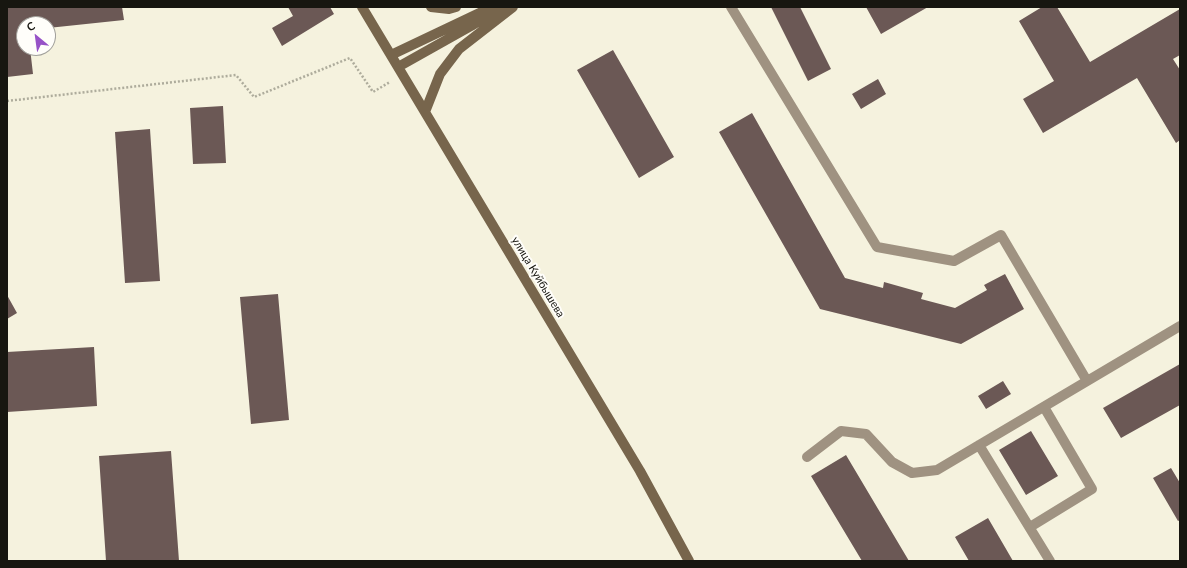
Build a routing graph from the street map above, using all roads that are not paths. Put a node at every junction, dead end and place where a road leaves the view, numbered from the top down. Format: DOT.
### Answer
graph roads {
  1 [pos="362,7"];
  2 [pos="431,7"];
  3 [pos="456,7"];
  4 [pos="491,7"];
  5 [pos="502,7"];
  6 [pos="513,7"];
  7 [pos="731,7"];
  8 [pos="391,55"];
  9 [pos="401,71"];
  10 [pos="425,112"];
  11 [pos="1180,326"];
  12 [pos="1087,381"];
  13 [pos="1044,407"];
  14 [pos="979,445"];
  15 [pos="807,458"];
  16 [pos="1030,527"];
  17 [pos="689,561"];
  18 [pos="1050,561"];
  1 -- 8 [label="main road, улица Куйбышева"];
  2 -- 3 [label="main road"];
  4 -- 8 [label="main road"];
  5 -- 9 [label="main road"];
  6 -- 10 [label="main road"];
  7 -- 12 [label="lane"];
  8 -- 9 [label="main road, улица Куйбышева"];
  9 -- 10 [label="main road, улица Куйбышева"];
  10 -- 17 [label="main road, улица Куйбышева"];
  11 -- 12 [label="lane"];
  12 -- 13 [label="lane"];
  13 -- 14 [label="lane"];
  13 -- 16 [label="lane"];
  14 -- 15 [label="lane"];
  14 -- 16 [label="lane"];
  16 -- 18 [label="lane"];
}
